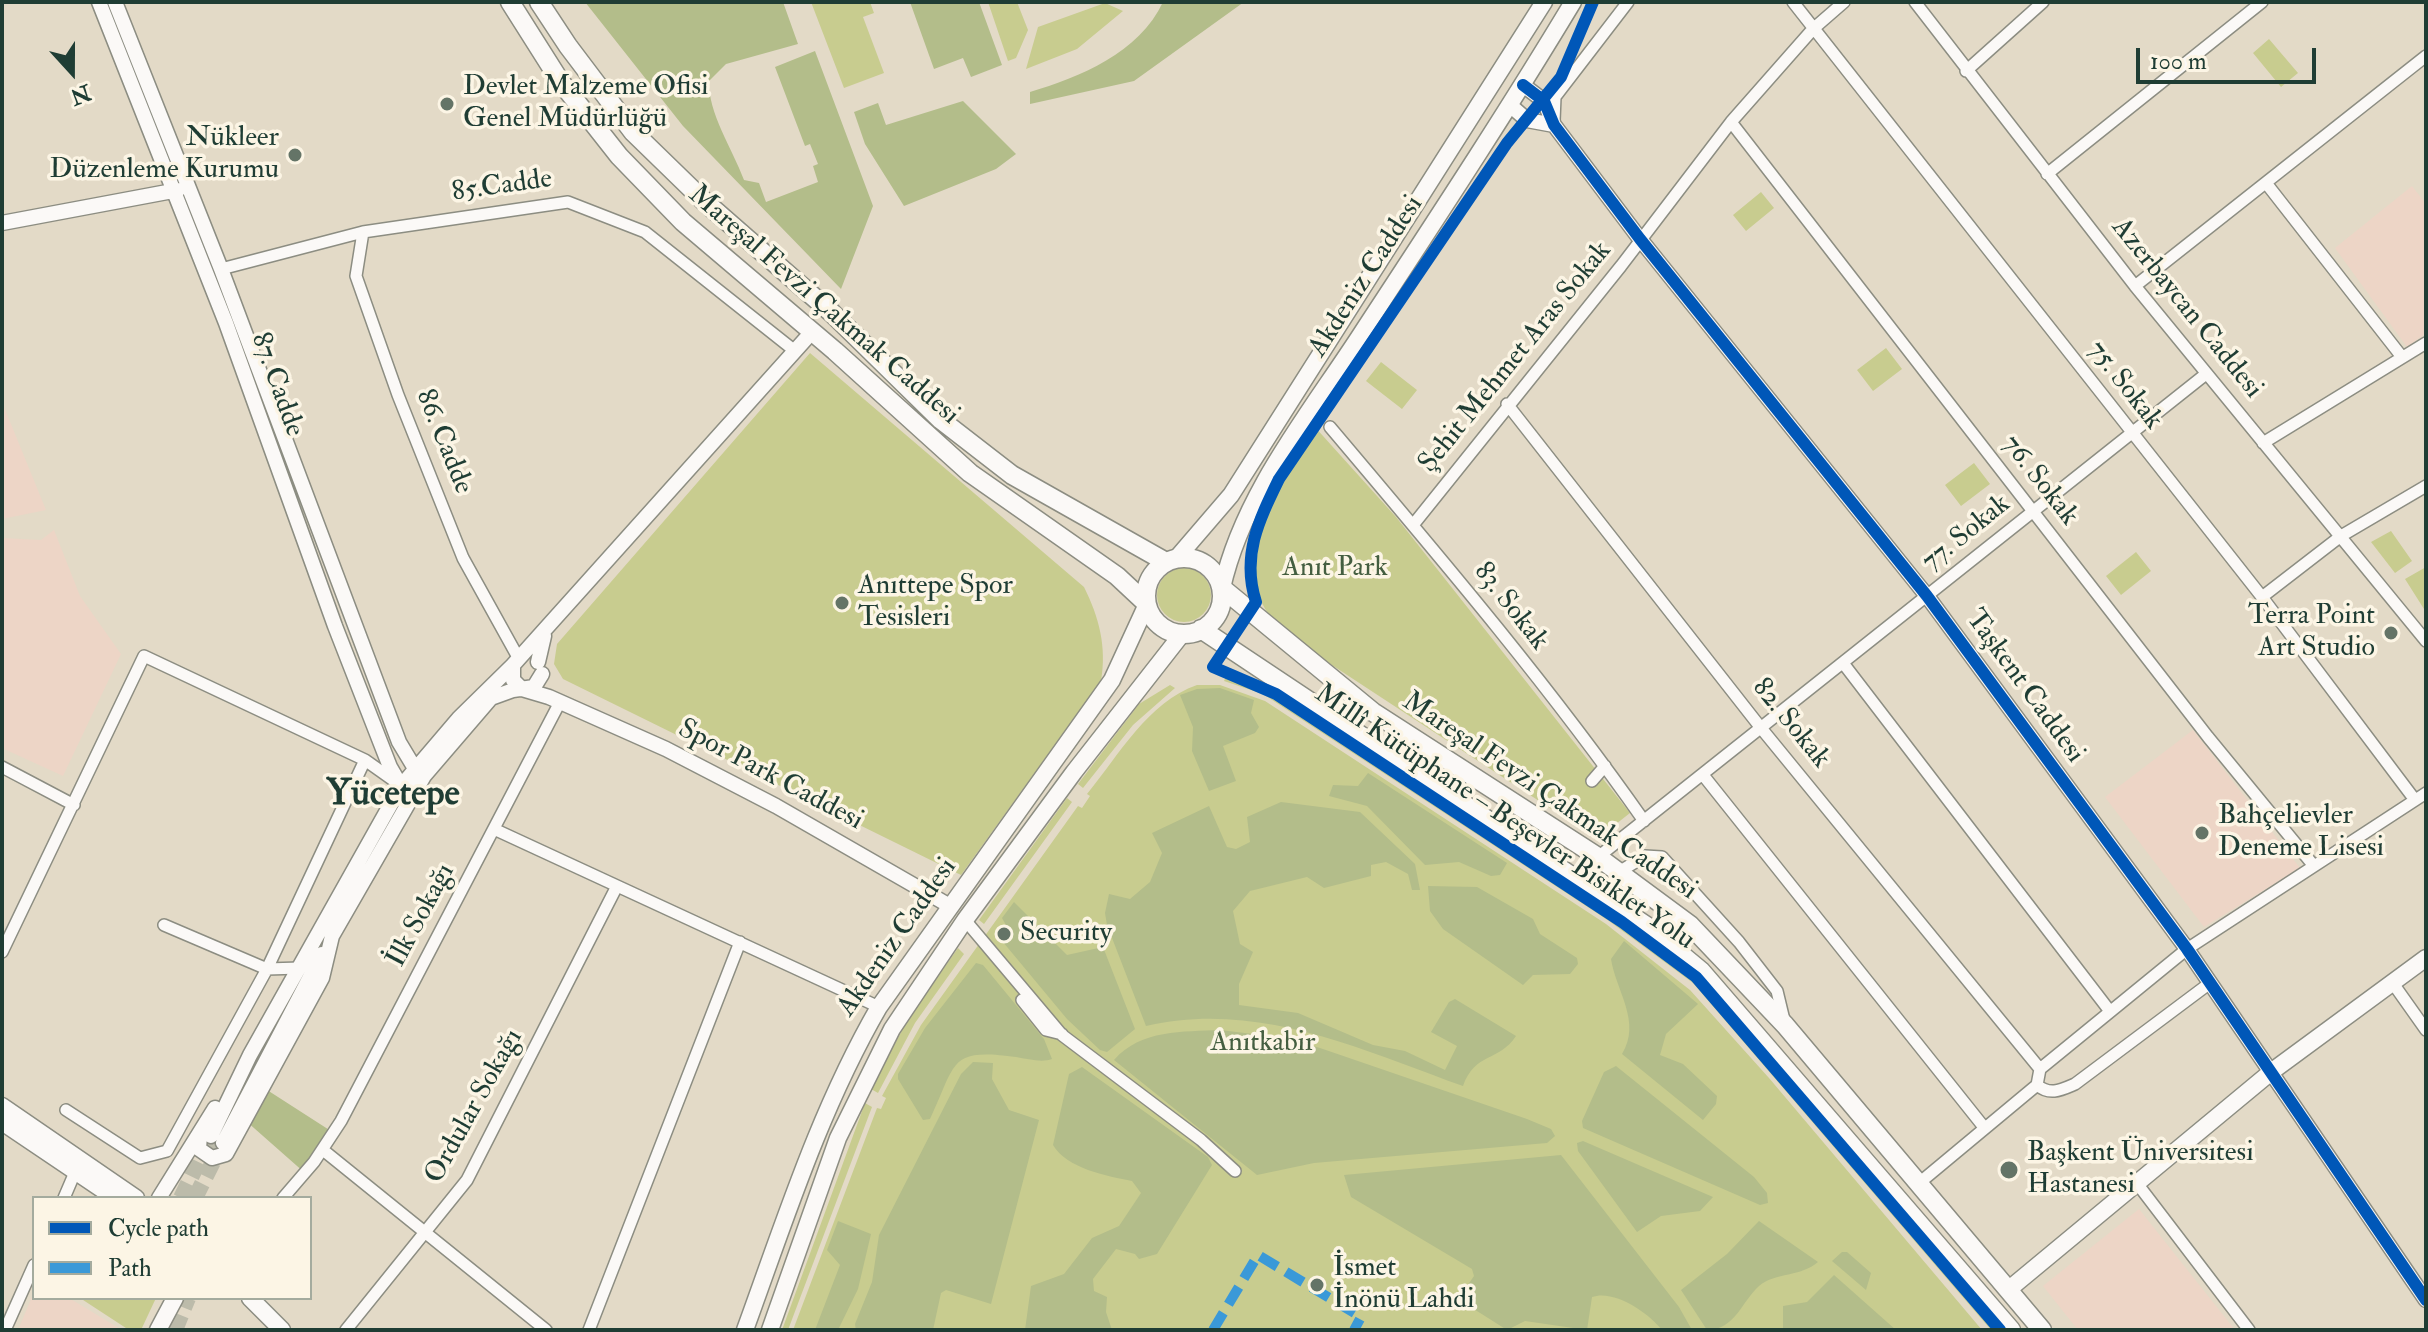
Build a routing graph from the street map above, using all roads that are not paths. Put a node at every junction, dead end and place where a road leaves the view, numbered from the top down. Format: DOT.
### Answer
graph roads {
  1 [pos="99,2"];
  2 [pos="115,2"];
  3 [pos="510,2"];
  4 [pos="539,2"];
  5 [pos="1544,2"];
  6 [pos="1573,2"];
  7 [pos="1628,2"];
  8 [pos="1793,2"];
  9 [pos="1844,2"];
  10 [pos="1915,2"];
  11 [pos="2043,2"];
  12 [pos="2262,2"];
  13 [pos="1813,29"];
  14 [pos="2426,56"];
  15 [pos="1501,70"];
  16 [pos="1966,71"];
  17 [pos="1523,85"];
  18 [pos="1488,91"];
  19 [pos="1511,106"];
  20 [pos="1731,122"];
  21 [pos="1554,125"];
  22 [pos="2047,174"];
  23 [pos="2266,183"];
  24 [pos="188,188"];
  25 [pos="171,191"];
  26 [pos="2,223"];
  27 [pos="363,232"];
  28 [pos="1640,239"];
  29 [pos="221,269"];
  30 [pos="2135,286"];
  31 [pos="832,313"];
  32 [pos="811,333"];
  33 [pos="2426,343"];
  34 [pos="795,351"];
  35 [pos="2402,357"];
  36 [pos="2206,374"];
  37 [pos="1507,404"];
  38 [pos="1330,427"];
  39 [pos="2131,434"];
  40 [pos="2263,443"];
  41 [pos="2426,486"];
  42 [pos="2032,512"];
  43 [pos="1413,525"];
  44 [pos="2341,536"];
  45 [pos="1171,560"];
  46 [pos="1222,588"];
  47 [pos="1927,596"];
  48 [pos="2262,597"];
  49 [pos="1147,604"];
  50 [pos="2422,627"];
  51 [pos="548,629"];
  52 [pos="1201,629"];
  53 [pos="1182,634"];
  54 [pos="2426,641"];
  55 [pos="516,662"];
  56 [pos="1843,663"];
  57 [pos="540,668"];
  58 [pos="522,689"];
  59 [pos="560,702"];
  60 [pos="1761,728"];
  61 [pos="365,760"];
  62 [pos="1605,766"];
  63 [pos="2,767"];
  64 [pos="419,772"];
  65 [pos="1703,775"];
  66 [pos="1592,781"];
  67 [pos="407,790"];
  68 [pos="2421,796"];
  69 [pos="74,805"];
  70 [pos="1644,821"];
  71 [pos="496,830"];
  72 [pos="1598,857"];
  73 [pos="2314,866"];
  74 [pos="1619,872"];
  75 [pos="616,888"];
  76 [pos="950,906"];
  77 [pos="965,920"];
  78 [pos="164,925"];
  79 [pos="332,936"];
  80 [pos="740,942"];
  81 [pos="2187,949"];
  82 [pos="2,952"];
  83 [pos="2426,958"];
  84 [pos="300,968"];
  85 [pos="267,969"];
  86 [pos="2392,982"];
  87 [pos="2210,983"];
  88 [pos="879,1007"];
  89 [pos="2109,1010"];
  90 [pos="1785,1025"];
  91 [pos="2426,1030"];
  92 [pos="2040,1069"];
  93 [pos="2271,1072"];
  94 [pos="2037,1085"];
  95 [pos="2,1106"];
  96 [pos="66,1110"];
  97 [pos="2,1122"];
  98 [pos="1983,1126"];
  99 [pos="211,1137"];
  100 [pos="323,1150"];
  101 [pos="76,1170"];
  102 [pos="1235,1171"];
  103 [pos="2136,1182"];
  104 [pos="1918,1184"];
  105 [pos="65,1196"];
  106 [pos="112,1196"];
  107 [pos="133,1196"];
  108 [pos="161,1196"];
  109 [pos="285,1196"];
  110 [pos="428,1233"];
  111 [pos="32,1269"];
  112 [pos="2008,1290"];
  113 [pos="252,1300"];
  114 [pos="2426,1300"];
  115 [pos="171,1302"];
  116 [pos="5,1330"];
  117 [pos="158,1330"];
  118 [pos="282,1330"];
  119 [pos="346,1330"];
  120 [pos="546,1330"];
  121 [pos="589,1330"];
  122 [pos="745,1330"];
  123 [pos="770,1330"];
  124 [pos="2011,1330"];
  125 [pos="2042,1330"];
  126 [pos="2249,1330"];
  1 -- 25 [label="street, 87. Cadde"];
  2 -- 24 [label="street, 87. Cadde"];
  3 -- 32 [label="main road, Mareşal Fevzi Çakmak Caddesi"];
  4 -- 31 [label="main road, Mareşal Fevzi Çakmak Caddesi"];
  5 -- 15 [label="main road, Akdeniz Caddesi"];
  6 -- 17 [label="main road, Akdeniz Caddesi"];
  7 -- 21 [label="street"];
  8 -- 13 [label="street, 75. Sokak"];
  9 -- 13 [label="street, Şehit Mehmet Aras Sokak"];
  10 -- 16 [label="street, Azerbaycan Caddesi"];
  11 -- 16 [label="street"];
  12 -- 22 [label="street"];
  13 -- 20 [label="street, Şehit Mehmet Aras Sokak"];
  13 -- 39 [label="street, 75. Sokak"];
  14 -- 23 [label="street"];
  15 -- 17 [label="main road"];
  15 -- 18 [label="main road, Akdeniz Caddesi"];
  16 -- 22 [label="street, Azerbaycan Caddesi"];
  17 -- 19 [label="main road, Akdeniz Caddesi"];
  17 -- 21 [label="street, Taşkent Caddesi"];
  18 -- 19 [label="main road"];
  18 -- 45 [label="main road, Akdeniz Caddesi"];
  19 -- 21 [label="street"];
  19 -- 46 [label="main road, Akdeniz Caddesi"];
  20 -- 28 [label="street, Şehit Mehmet Aras Sokak"];
  20 -- 42 [label="street, 76. Sokak"];
  21 -- 28 [label="street, Taşkent Caddesi"];
  22 -- 30 [label="street, Azerbaycan Caddesi"];
  23 -- 30 [label="street"];
  23 -- 35 [label="street"];
  24 -- 25 [label="street"];
  24 -- 29 [label="street, 87. Cadde"];
  25 -- 26 [label="street"];
  25 -- 67 [label="street, 87. Cadde"];
  27 -- 29 [label="street, 85.Cadde"];
  27 -- 34 [label="street, 85.Cadde"];
  27 -- 55 [label="street, 86. Cadde"];
  28 -- 37 [label="street, Şehit Mehmet Aras Sokak"];
  28 -- 47 [label="street, Taşkent Caddesi"];
  29 -- 64 [label="street, 87. Cadde"];
  30 -- 36 [label="street, Azerbaycan Caddesi"];
  31 -- 32 [label="main road"];
  31 -- 45 [label="main road, Mareşal Fevzi Çakmak Caddesi"];
  32 -- 34 [label="street"];
  32 -- 49 [label="main road, Mareşal Fevzi Çakmak Caddesi"];
  33 -- 35 [label="street"];
  34 -- 51 [label="street"];
  35 -- 40 [label="street"];
  36 -- 39 [label="street, 77. Sokak"];
  36 -- 40 [label="street, Azerbaycan Caddesi"];
  37 -- 43 [label="street, Şehit Mehmet Aras Sokak"];
  37 -- 60 [label="street, 82. Sokak"];
  38 -- 43 [label="street, 83. Sokak"];
  39 -- 42 [label="street, 77. Sokak"];
  39 -- 48 [label="street, 75. Sokak"];
  40 -- 44 [label="street, Azerbaycan Caddesi"];
  41 -- 44 [label="street"];
  42 -- 47 [label="street, 77. Sokak"];
  42 -- 73 [label="street, 76. Sokak"];
  43 -- 62 [label="street, 83. Sokak"];
  44 -- 48 [label="street"];
  44 -- 50 [label="street, Azerbaycan Caddesi"];
  45 -- 46 [label="main road"];
  45 -- 49 [label="main road"];
  46 -- 52 [label="main road"];
  46 -- 72 [label="main road, Mareşal Fevzi Çakmak Caddesi"];
  47 -- 56 [label="street, 77. Sokak"];
  47 -- 81 [label="street, Taşkent Caddesi"];
  48 -- 68 [label="street, 75. Sokak"];
  49 -- 53 [label="main road"];
  49 -- 76 [label="main road, Akdeniz Caddesi"];
  50 -- 54 [label="street, Azerbaycan Caddesi"];
  51 -- 55 [label="street"];
  51 -- 57 [label="street"];
  52 -- 53 [label="main road"];
  52 -- 124 [label="main road, Mareşal Fevzi Çakmak Caddesi"];
  53 -- 77 [label="main road, Akdeniz Caddesi"];
  55 -- 57 [label="street"];
  55 -- 58 [label="street"];
  55 -- 64 [label="street"];
  56 -- 60 [label="street, 77. Sokak"];
  56 -- 89 [label="street"];
  57 -- 58 [label="street"];
  57 -- 59 [label="street"];
  58 -- 59 [label="street, Spor Park Caddesi"];
  58 -- 64 [label="street"];
  59 -- 71 [label="street, İlk Sokağı"];
  59 -- 76 [label="street, Spor Park Caddesi"];
  60 -- 65 [label="street, 77. Sokak"];
  60 -- 92 [label="street, 82. Sokak"];
  61 -- 67 [label="street"];
  61 -- 69 [label="street"];
  61 -- 85 [label="street"];
  62 -- 66 [label="street"];
  62 -- 70 [label="street, 83. Sokak"];
  63 -- 69 [label="street"];
  64 -- 67 [label="street"];
  65 -- 70 [label="street, 77. Sokak"];
  65 -- 98 [label="street"];
  67 -- 79 [label="street"];
  67 -- 84 [label="street"];
  68 -- 73 [label="street"];
  69 -- 82 [label="street"];
  70 -- 72 [label="street, 77. Sokak"];
  71 -- 75 [label="street"];
  71 -- 100 [label="street, İlk Sokağı"];
  72 -- 74 [label="main road, Mareşal Fevzi Çakmak Caddesi"];
  73 -- 81 [label="street"];
  74 -- 90 [label="main road, Mareşal Fevzi Çakmak Caddesi"];
  74 -- 90 [label="street"];
  75 -- 80 [label="street"];
  75 -- 110 [label="street, Ordular Sokağı"];
  76 -- 77 [label="main road"];
  76 -- 88 [label="main road, Akdeniz Caddesi"];
  77 -- 102 [label="street"];
  77 -- 123 [label="main road, Akdeniz Caddesi"];
  78 -- 85 [label="street"];
  79 -- 99 [label="street"];
  79 -- 99 [label="street"];
  80 -- 88 [label="street"];
  80 -- 121 [label="street"];
  81 -- 87 [label="street, Taşkent Caddesi"];
  81 -- 89 [label="street"];
  83 -- 86 [label="main road"];
  84 -- 85 [label="street"];
  84 -- 99 [label="street"];
  85 -- 96 [label="street"];
  86 -- 91 [label="street"];
  86 -- 93 [label="main road"];
  87 -- 93 [label="street, Taşkent Caddesi"];
  87 -- 94 [label="street"];
  88 -- 122 [label="main road, Akdeniz Caddesi"];
  89 -- 92 [label="street"];
  90 -- 104 [label="main road, Mareşal Fevzi Çakmak Caddesi"];
  92 -- 94 [label="street"];
  93 -- 103 [label="main road"];
  93 -- 114 [label="street, Taşkent Caddesi"];
  94 -- 98 [label="street"];
  95 -- 107 [label="main road"];
  97 -- 101 [label="main road"];
  98 -- 104 [label="street"];
  99 -- 108 [label="street"];
  100 -- 109 [label="street, İlk Sokağı"];
  100 -- 110 [label="street"];
  101 -- 105 [label="street"];
  101 -- 106 [label="main road"];
  103 -- 112 [label="main road"];
  103 -- 126 [label="street"];
  104 -- 112 [label="main road, Mareşal Fevzi Çakmak Caddesi"];
  110 -- 119 [label="street, Ordular Sokağı"];
  110 -- 120 [label="street"];
  111 -- 116 [label="street"];
  112 -- 125 [label="main road, Mareşal Fevzi Çakmak Caddesi"];
  113 -- 118 [label="main road"];
  115 -- 117 [label="main road"];
}
